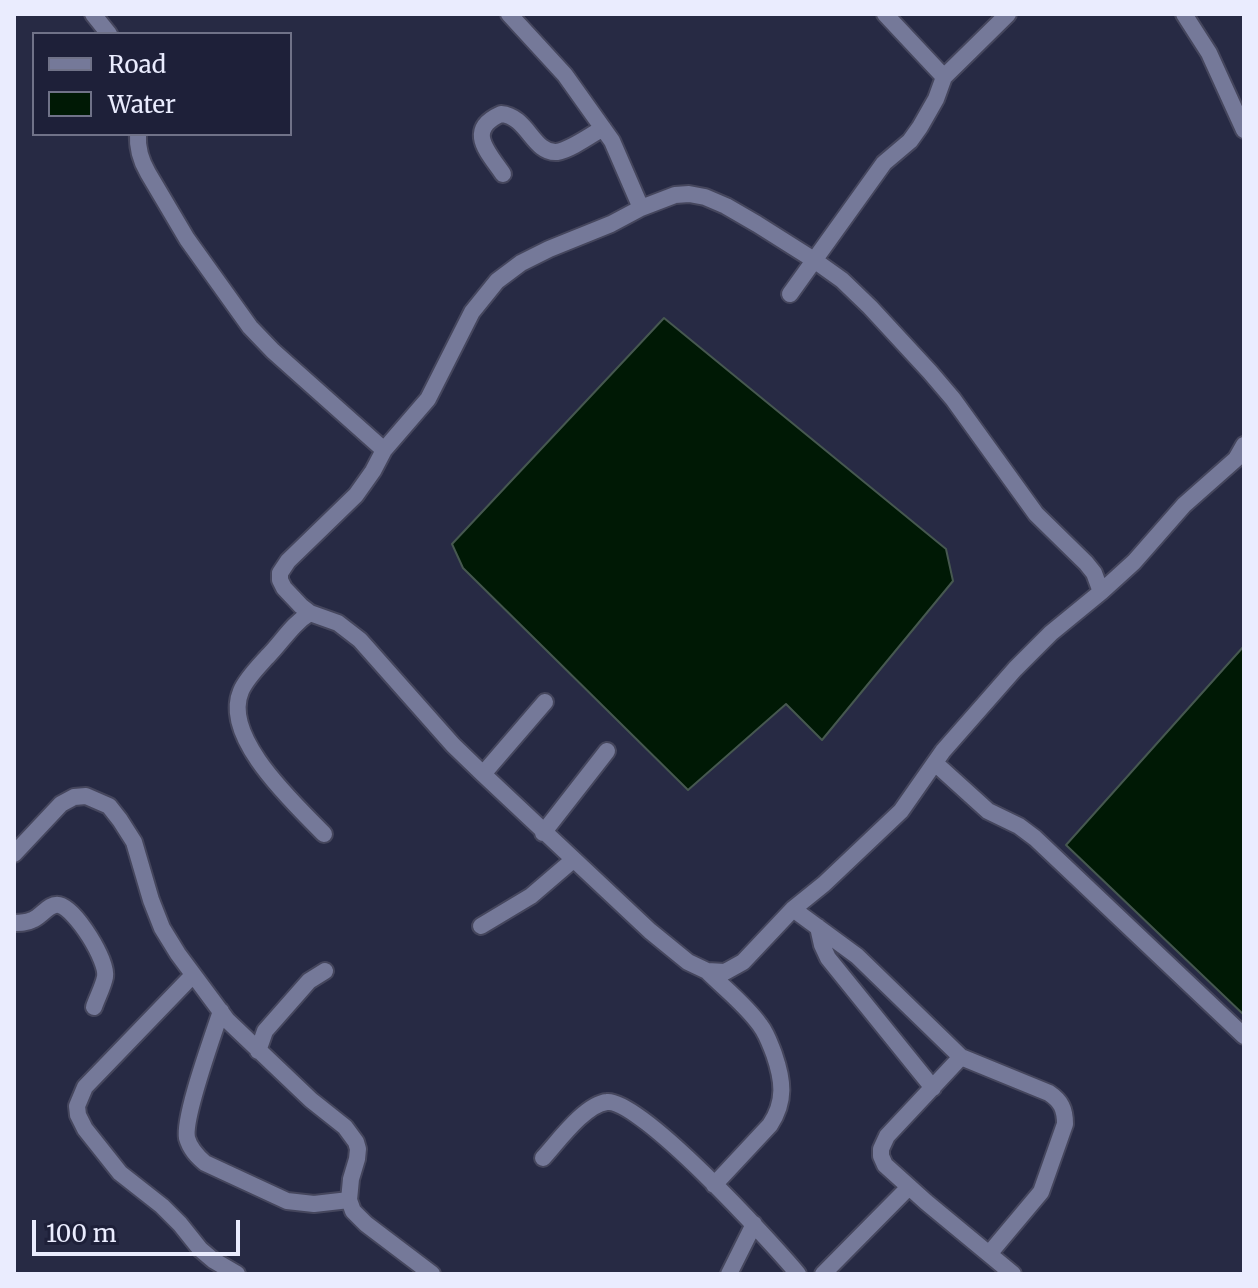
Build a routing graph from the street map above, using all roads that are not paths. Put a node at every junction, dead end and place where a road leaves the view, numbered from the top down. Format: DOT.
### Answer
graph roads {
  1 [pos="93,14"];
  2 [pos="509,14"];
  3 [pos="885,14"];
  4 [pos="1008,14"];
  5 [pos="1184,14"];
  6 [pos="107,32"];
  7 [pos="944,77"];
  8 [pos="603,128"];
  9 [pos="1244,130"];
  10 [pos="138,136"];
  11 [pos="503,174"];
  12 [pos="641,208"];
  13 [pos="814,260"];
  14 [pos="790,294"];
  15 [pos="1244,448"];
  16 [pos="384,450"];
  17 [pos="1101,592"];
  18 [pos="310,613"];
  19 [pos="545,702"];
  20 [pos="607,751"];
  21 [pos="935,763"];
  22 [pos="483,774"];
  23 [pos="543,833"];
  24 [pos="324,834"];
  25 [pos="14,854"];
  26 [pos="573,860"];
  27 [pos="793,909"];
  28 [pos="14,923"];
  29 [pos="481,926"];
  30 [pos="818,927"];
  31 [pos="325,971"];
  32 [pos="707,971"];
  33 [pos="193,975"];
  34 [pos="94,1007"];
  35 [pos="221,1011"];
  36 [pos="1244,1036"];
  37 [pos="258,1051"];
  38 [pos="961,1057"];
  39 [pos="933,1088"];
  40 [pos="543,1158"];
  41 [pos="714,1185"];
  42 [pos="909,1187"];
  43 [pos="349,1200"];
  44 [pos="754,1224"];
  45 [pos="989,1254"];
  46 [pos="237,1274"];
  47 [pos="432,1274"];
  48 [pos="729,1274"];
  49 [pos="798,1274"];
  50 [pos="823,1274"];
  51 [pos="1013,1274"];
  1 -- 6 [label="street"];
  2 -- 8 [label="street"];
  3 -- 7 [label="street"];
  4 -- 7 [label="street"];
  5 -- 9 [label="street"];
  7 -- 13 [label="street"];
  8 -- 11 [label="street"];
  8 -- 12 [label="street"];
  10 -- 16 [label="street"];
  12 -- 13 [label="street"];
  12 -- 16 [label="street"];
  13 -- 14 [label="street"];
  13 -- 17 [label="street"];
  15 -- 17 [label="street"];
  16 -- 18 [label="street"];
  17 -- 21 [label="street"];
  18 -- 22 [label="street"];
  18 -- 24 [label="street"];
  19 -- 22 [label="street"];
  20 -- 23 [label="street"];
  21 -- 27 [label="street"];
  21 -- 36 [label="street"];
  22 -- 23 [label="street"];
  23 -- 26 [label="street"];
  25 -- 33 [label="street"];
  26 -- 29 [label="street"];
  26 -- 32 [label="street"];
  27 -- 30 [label="street"];
  27 -- 32 [label="street"];
  28 -- 34 [label="street"];
  30 -- 38 [label="street"];
  30 -- 39 [label="street"];
  31 -- 37 [label="street"];
  32 -- 41 [label="street"];
  33 -- 35 [label="street"];
  33 -- 46 [label="street"];
  35 -- 37 [label="street"];
  35 -- 43 [label="street"];
  37 -- 43 [label="street"];
  38 -- 39 [label="street"];
  38 -- 45 [label="street"];
  39 -- 42 [label="street"];
  40 -- 41 [label="street"];
  41 -- 44 [label="street"];
  42 -- 45 [label="street"];
  42 -- 50 [label="street"];
  43 -- 47 [label="street"];
  44 -- 48 [label="street"];
  44 -- 49 [label="street"];
  45 -- 51 [label="street"];
}
